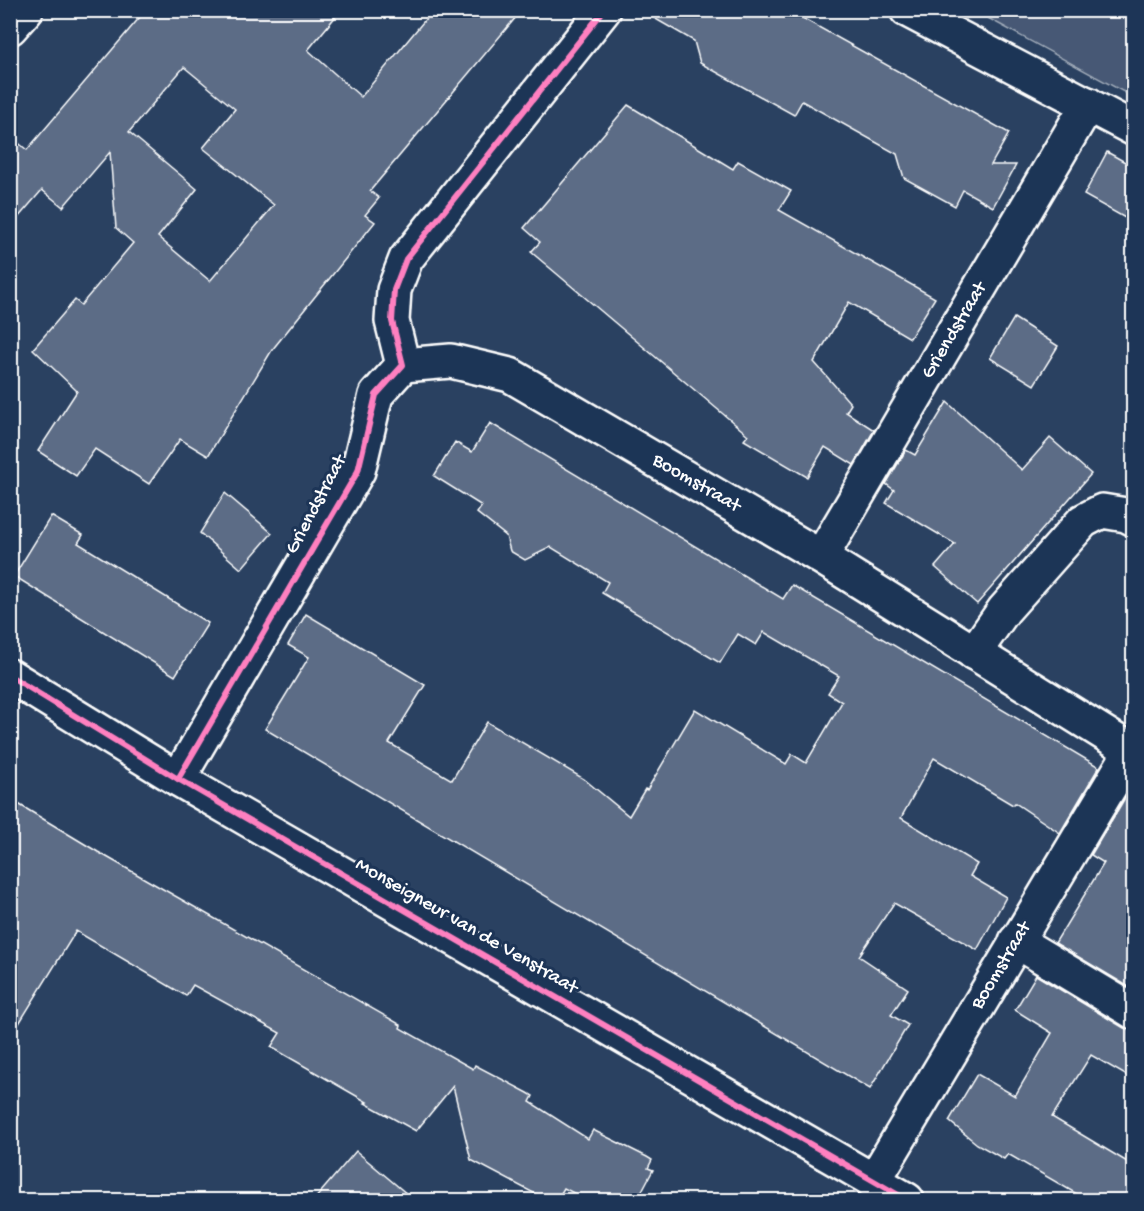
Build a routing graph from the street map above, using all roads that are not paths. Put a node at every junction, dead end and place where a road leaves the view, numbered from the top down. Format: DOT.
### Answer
graph roads {
  1 [pos="26,10"];
  2 [pos="604,10"];
  3 [pos="907,10"];
  4 [pos="10,28"];
  5 [pos="1088,104"];
  6 [pos="1134,129"];
  7 [pos="403,365"];
  8 [pos="1134,519"];
  9 [pos="821,557"];
  10 [pos="974,653"];
  11 [pos="10,676"];
  12 [pos="1132,752"];
  13 [pos="178,779"];
  14 [pos="1016,941"];
  15 [pos="1134,1012"];
  16 [pos="873,1182"];
  17 [pos="907,1200"];
  1 -- 4 [label="street"];
  2 -- 7 [label="street"];
  3 -- 5 [label="street"];
  5 -- 6 [label="street"];
  5 -- 9 [label="street, Griendstraat"];
  7 -- 9 [label="street, Boomstraat"];
  7 -- 13 [label="street, Griendstraat"];
  8 -- 10 [label="street"];
  9 -- 10 [label="street, Boomstraat"];
  10 -- 12 [label="street, Boomstraat"];
  11 -- 13 [label="street, Monseigneur van de Venstraat"];
  12 -- 14 [label="street, Boomstraat"];
  13 -- 16 [label="street, Monseigneur van de Venstraat"];
  14 -- 15 [label="street"];
  14 -- 16 [label="street, Boomstraat"];
  16 -- 17 [label="street, Monseigneur van de Venstraat"];
}
